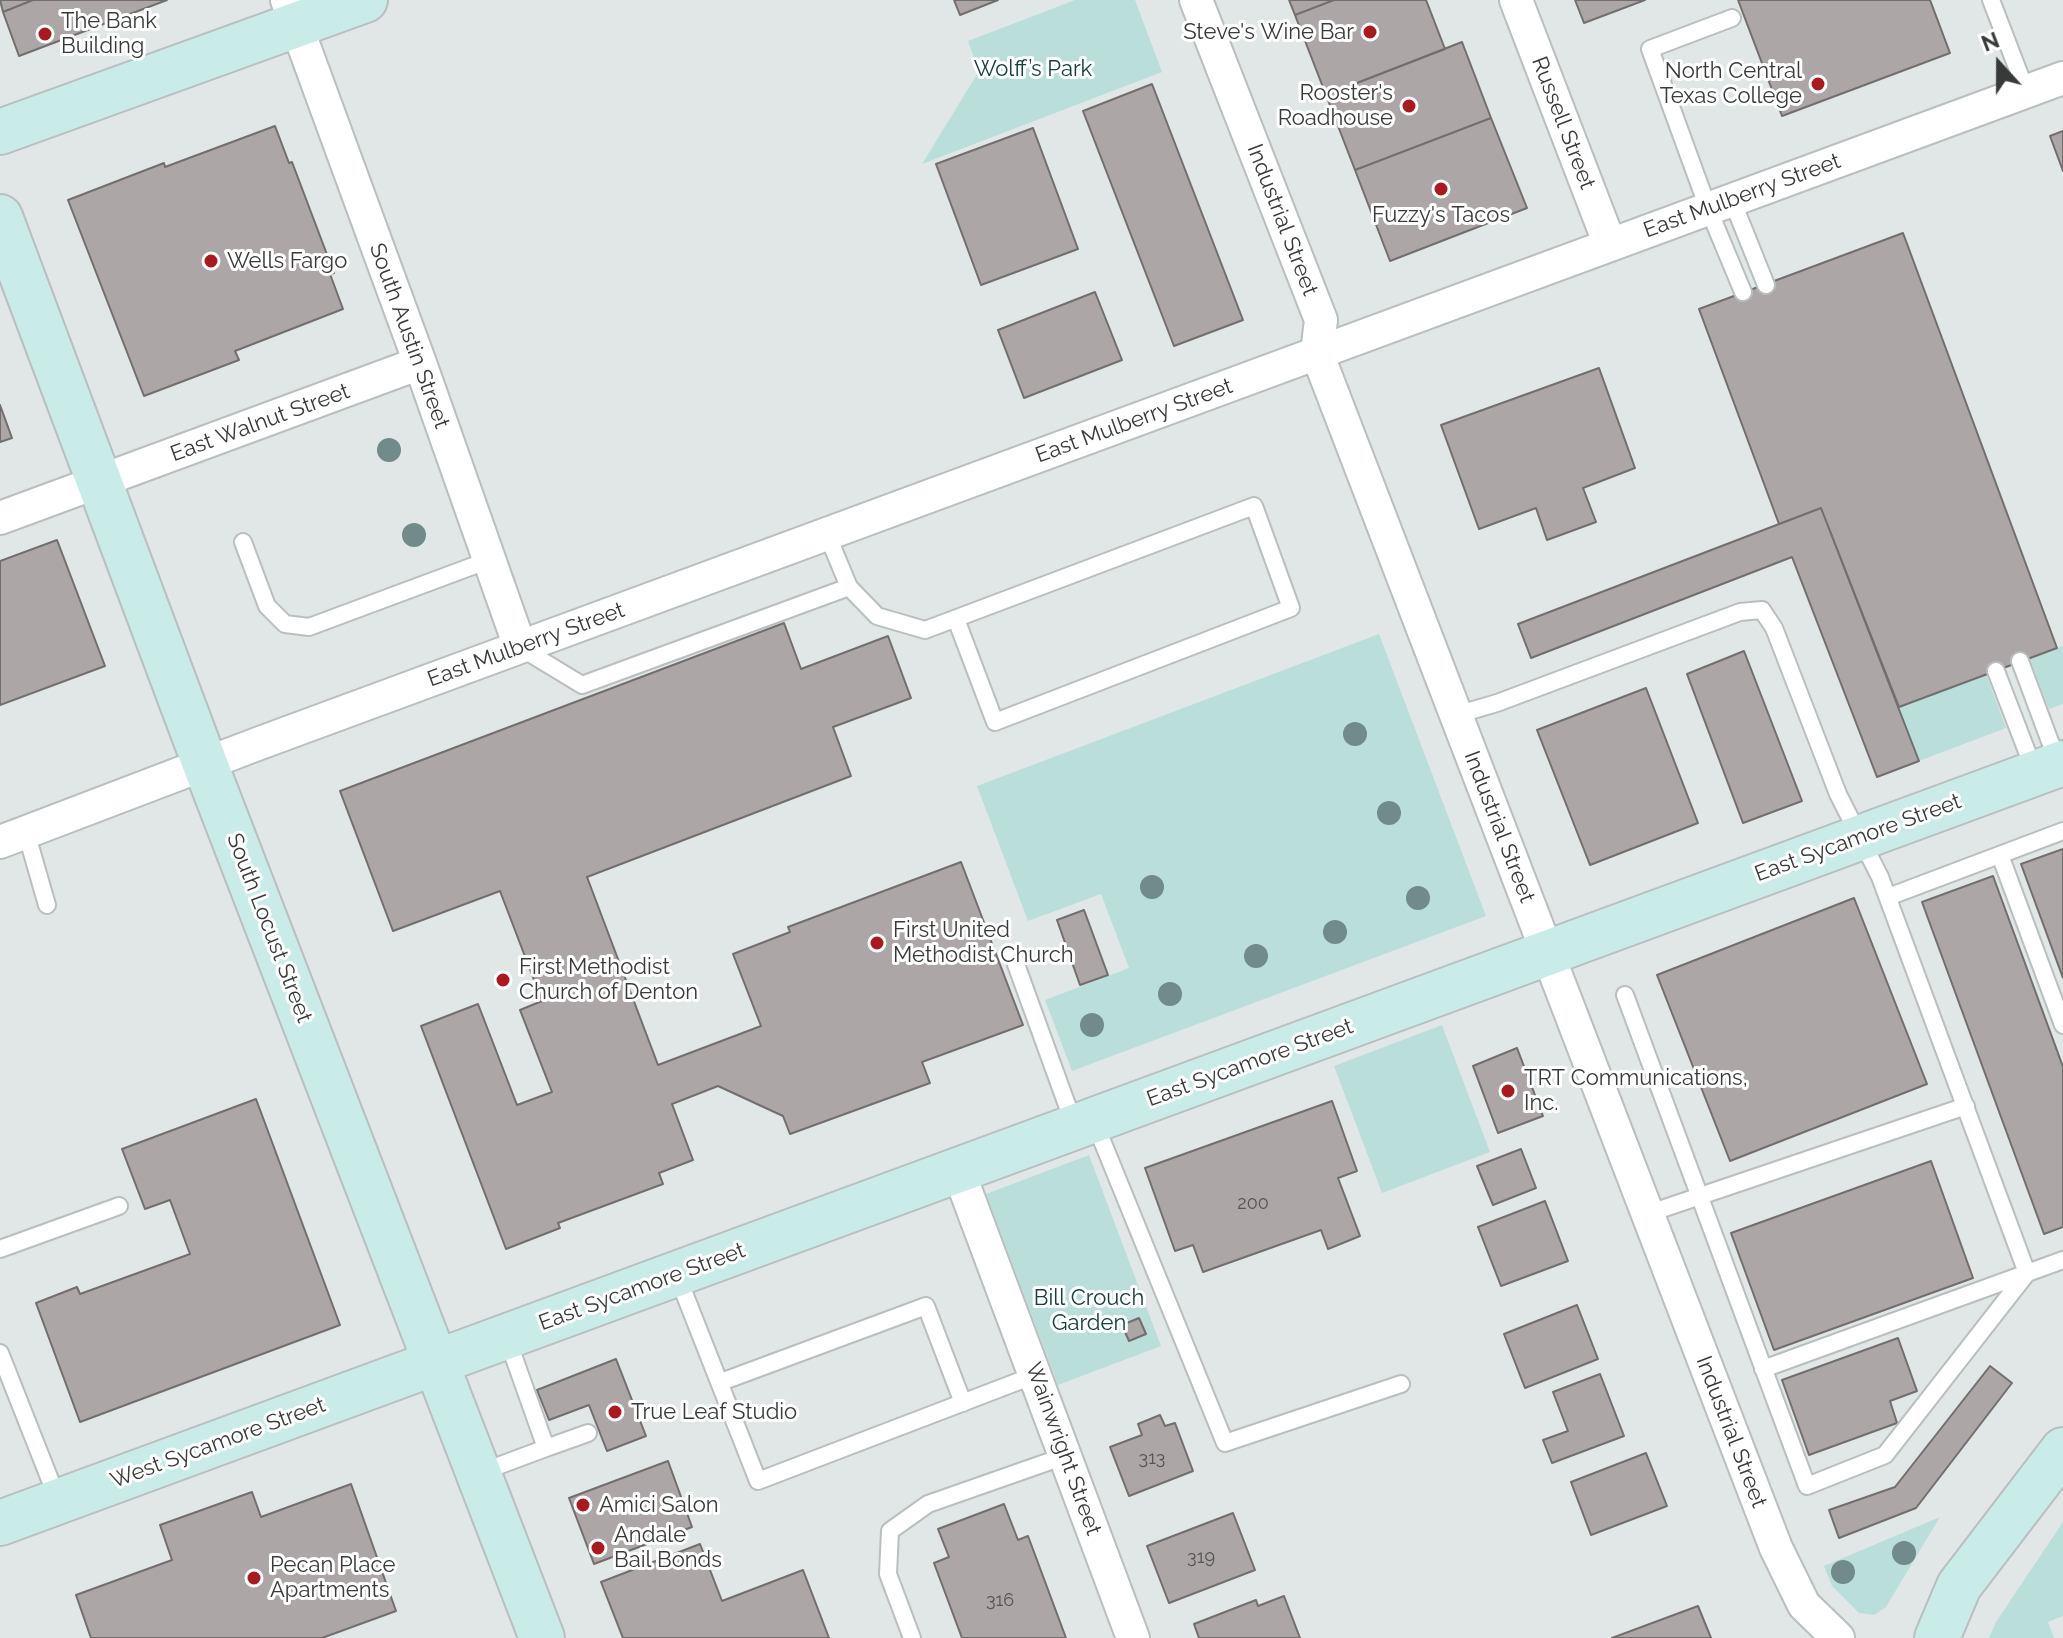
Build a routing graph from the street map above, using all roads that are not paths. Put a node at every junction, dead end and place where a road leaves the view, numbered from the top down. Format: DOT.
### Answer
graph roads {
  1 [pos="365,0"];
  2 [pos="1196,0"];
  3 [pos="1516,0"];
  4 [pos="1991,0"];
  5 [pos="292,12"];
  6 [pos="1732,18"];
  7 [pos="2063,78"];
  8 [pos="2026,91"];
  9 [pos="0,132"];
  10 [pos="1720,204"];
  11 [pos="0,217"];
  12 [pos="1610,245"];
  13 [pos="1766,285"];
  14 [pos="1743,292"];
  15 [pos="1317,353"];
  16 [pos="420,363"];
  17 [pos="100,483"];
  18 [pos="0,518"];
  19 [pos="827,534"];
  20 [pos="243,542"];
  21 [pos="489,560"];
  22 [pos="849,587"];
  23 [pos="956,619"];
  24 [pos="520,647"];
  25 [pos="2020,661"];
  26 [pos="1996,671"];
  27 [pos="1456,715"];
  28 [pos="205,764"];
  29 [pos="2052,767"];
  30 [pos="2063,831"];
  31 [pos="13,837"];
  32 [pos="1860,837"];
  33 [pos="2000,855"];
  34 [pos="1888,897"];
  35 [pos="47,905"];
  36 [pos="1547,953"];
  37 [pos="1013,956"];
  38 [pos="1625,995"];
  39 [pos="2063,1025"];
  40 [pos="1966,1106"];
  41 [pos="1084,1123"];
  42 [pos="958,1170"];
  43 [pos="1699,1194"];
  44 [pos="119,1206"];
  45 [pos="1647,1214"];
  46 [pos="0,1249"];
  47 [pos="2063,1260"];
  48 [pos="2027,1273"];
  49 [pos="676,1274"];
  50 [pos="507,1336"];
  51 [pos="0,1355"];
  52 [pos="436,1363"];
  53 [pos="1763,1369"];
  54 [pos="1035,1375"];
  55 [pos="721,1382"];
  56 [pos="1401,1384"];
  57 [pos="963,1403"];
  58 [pos="588,1433"];
  59 [pos="546,1448"];
  60 [pos="2063,1450"];
  61 [pos="1065,1456"];
  62 [pos="478,1473"];
  63 [pos="59,1501"];
  64 [pos="0,1523"];
  65 [pos="542,1638"];
  66 [pos="912,1638"];
  67 [pos="1133,1638"];
  68 [pos="1838,1638"];
  69 [pos="1937,1638"];
  1 -- 5 [label="street"];
  2 -- 15 [label="street, Industrial Street"];
  3 -- 12 [label="street, Russell Street"];
  4 -- 8 [label="lane"];
  5 -- 9 [label="street"];
  5 -- 16 [label="street, South Austin Street"];
  6 -- 10 [label="lane"];
  7 -- 8 [label="street, East Mulberry Street"];
  8 -- 10 [label="street, East Mulberry Street"];
  10 -- 12 [label="street, East Mulberry Street"];
  10 -- 13 [label="lane"];
  10 -- 14 [label="lane"];
  11 -- 17 [label="street, South Locust Street"];
  12 -- 15 [label="street, East Mulberry Street"];
  15 -- 19 [label="street, East Mulberry Street"];
  15 -- 27 [label="street, Industrial Street"];
  16 -- 17 [label="street, East Walnut Street"];
  16 -- 21 [label="street, South Austin Street"];
  17 -- 18 [label="street, East Walnut Street"];
  17 -- 28 [label="street, South Locust Street"];
  19 -- 22 [label="lane"];
  19 -- 24 [label="street, East Mulberry Street"];
  20 -- 21 [label="lane"];
  21 -- 24 [label="street, South Austin Street"];
  22 -- 23 [label="lane"];
  22 -- 24 [label="lane"];
  23 -- 23 [label="lane"];
  24 -- 28 [label="street, East Mulberry Street"];
  25 -- 29 [label="lane"];
  26 -- 29 [label="lane"];
  27 -- 32 [label="lane"];
  27 -- 36 [label="street, Industrial Street"];
  28 -- 31 [label="street, East Mulberry Street"];
  28 -- 52 [label="street, South Locust Street"];
  29 -- 32 [label="street, East Sycamore Street"];
  30 -- 33 [label="lane"];
  31 -- 35 [label="lane"];
  32 -- 34 [label="lane"];
  32 -- 36 [label="street, East Sycamore Street"];
  33 -- 34 [label="lane"];
  33 -- 39 [label="lane"];
  34 -- 40 [label="lane"];
  36 -- 41 [label="street, East Sycamore Street"];
  36 -- 45 [label="street, Industrial Street"];
  37 -- 41 [label="lane"];
  38 -- 43 [label="lane"];
  40 -- 43 [label="lane"];
  40 -- 48 [label="lane"];
  41 -- 42 [label="street, East Sycamore Street"];
  41 -- 56 [label="lane"];
  42 -- 49 [label="street, East Sycamore Street"];
  42 -- 54 [label="street, Wainwright Street"];
  43 -- 45 [label="lane"];
  43 -- 53 [label="lane"];
  44 -- 46 [label="lane"];
  45 -- 68 [label="street, Industrial Street"];
  47 -- 48 [label="lane"];
  48 -- 53 [label="lane"];
  48 -- 53 [label="lane"];
  49 -- 50 [label="street, East Sycamore Street"];
  49 -- 55 [label="lane"];
  50 -- 52 [label="street, East Sycamore Street"];
  50 -- 59 [label="lane"];
  51 -- 63 [label="lane"];
  52 -- 62 [label="street, South Locust Street"];
  52 -- 63 [label="street, West Sycamore Street"];
  54 -- 57 [label="lane"];
  54 -- 61 [label="street, Wainwright Street"];
  55 -- 57 [label="lane"];
  55 -- 57 [label="lane"];
  58 -- 59 [label="lane"];
  59 -- 62 [label="lane"];
  60 -- 69 [label="street"];
  61 -- 66 [label="lane"];
  61 -- 67 [label="street, Wainwright Street"];
  62 -- 65 [label="street, South Locust Street"];
  63 -- 64 [label="street, West Sycamore Street"];
}
